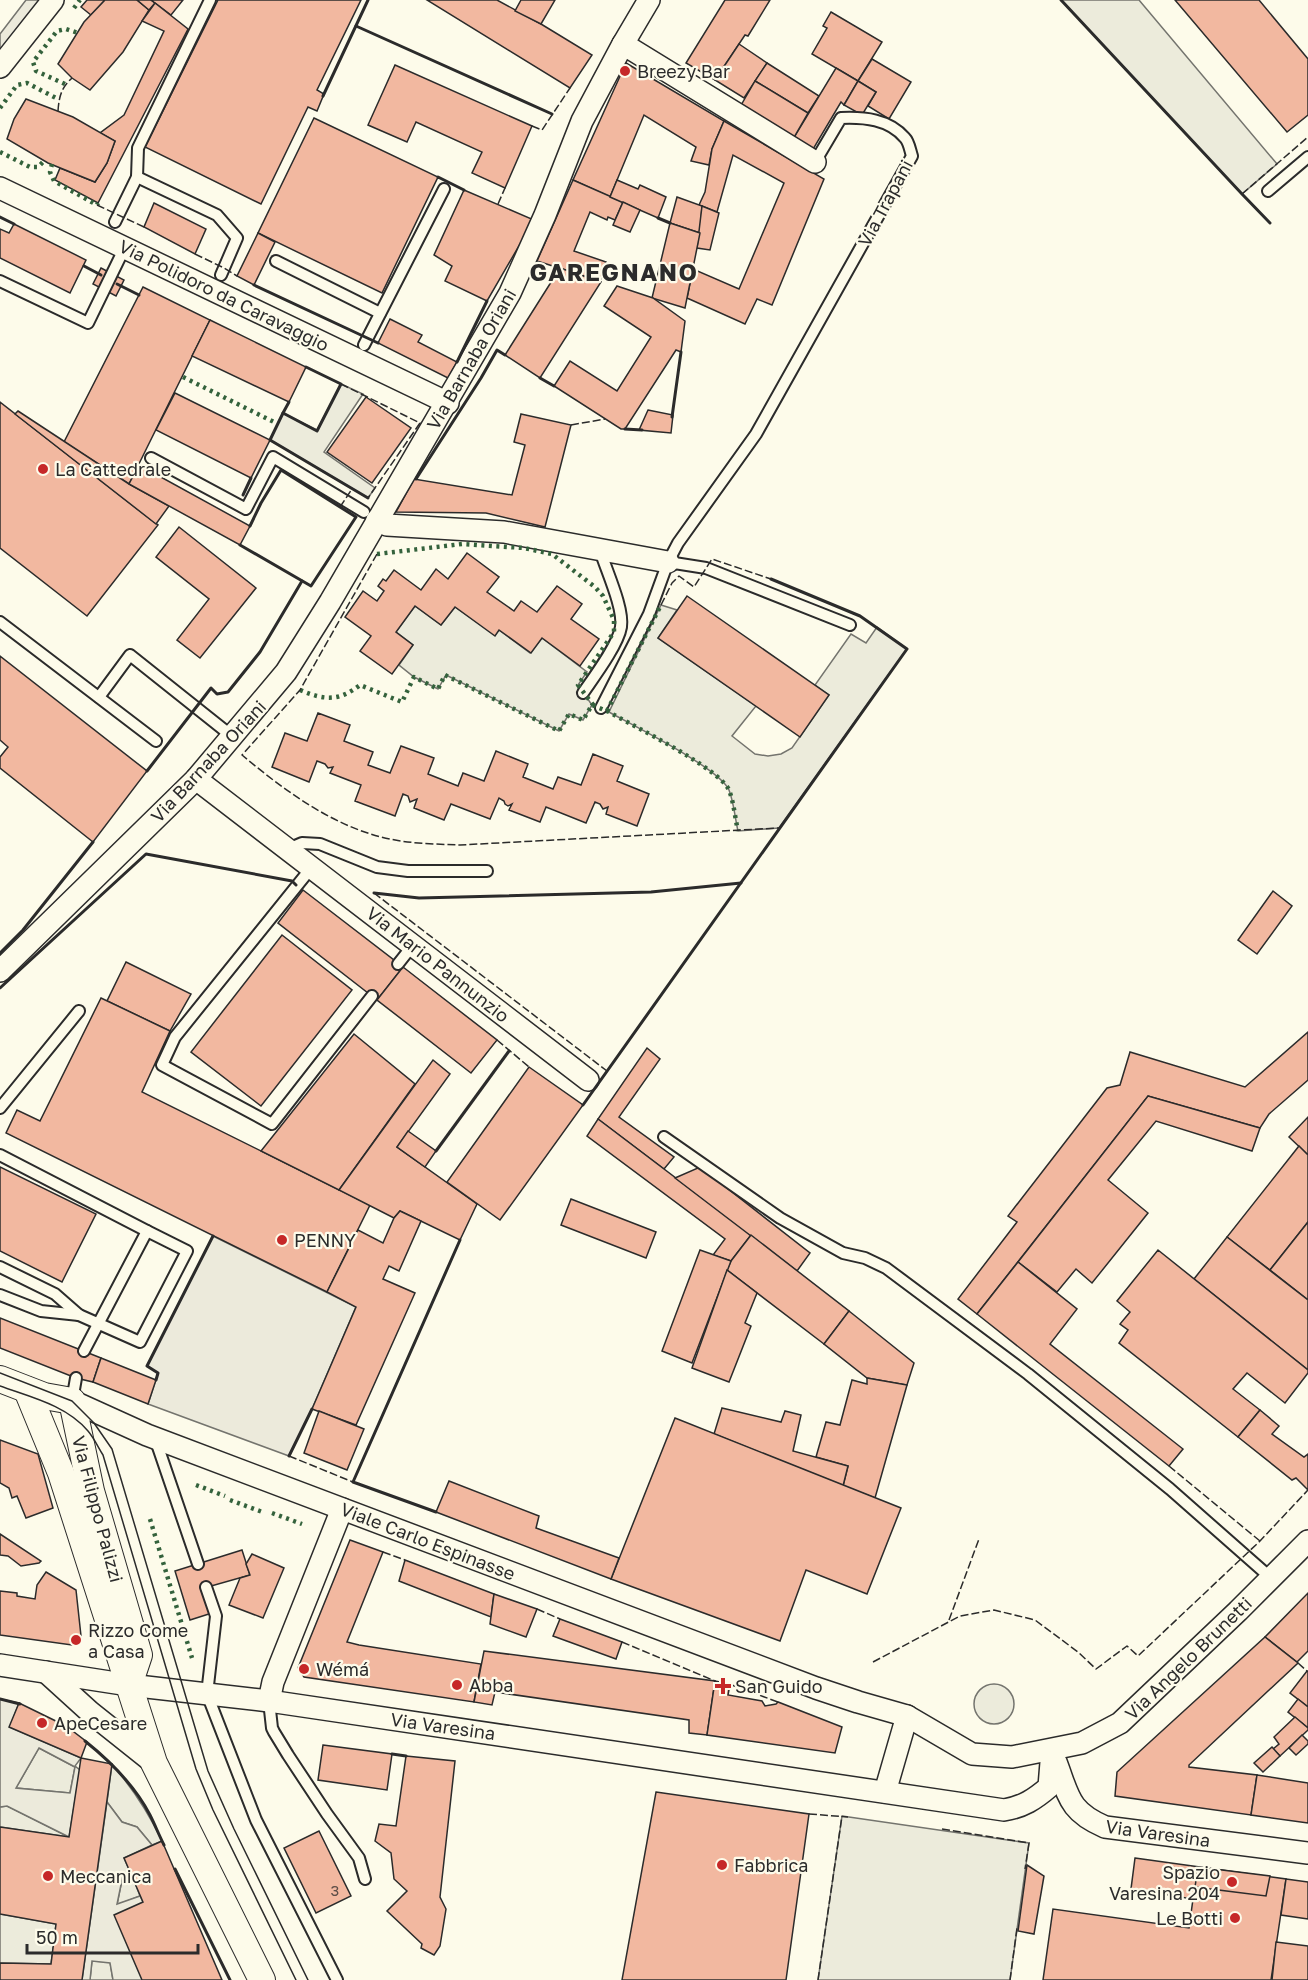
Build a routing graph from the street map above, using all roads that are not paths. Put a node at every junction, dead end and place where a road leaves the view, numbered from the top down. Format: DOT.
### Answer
graph roads {
  1 [pos="52,0"];
  2 [pos="210,0"];
  3 [pos="649,0"];
  4 [pos="623,44"];
  5 [pos="0,67"];
  6 [pos="1308,157"];
  7 [pos="815,162"];
  8 [pos="138,177"];
  9 [pos="0,188"];
  10 [pos="444,189"];
  11 [pos="1268,191"];
  12 [pos="115,222"];
  13 [pos="125,248"];
  14 [pos="276,261"];
  15 [pos="221,275"];
  16 [pos="0,281"];
  17 [pos="380,314"];
  18 [pos="364,345"];
  19 [pos="448,403"];
  20 [pos="151,459"];
  21 [pos="371,516"];
  22 [pos="600,550"];
  23 [pos="668,562"];
  24 [pos="0,622"];
  25 [pos="850,626"];
  26 [pos="583,693"];
  27 [pos="99,697"];
  28 [pos="601,708"];
  29 [pos="232,737"];
  30 [pos="156,741"];
  31 [pos="196,779"];
  32 [pos="288,849"];
  33 [pos="312,867"];
  34 [pos="487,871"];
  35 [pos="413,945"];
  36 [pos="398,964"];
  37 [pos="0,971"];
  38 [pos="372,996"];
  39 [pos="80,1011"];
  40 [pos="588,1080"];
  41 [pos="0,1108"];
  42 [pos="664,1137"];
  43 [pos="0,1155"];
  44 [pos="147,1231"];
  45 [pos="0,1267"];
  46 [pos="0,1295"];
  47 [pos="79,1315"];
  48 [pos="98,1323"];
  49 [pos="84,1351"];
  50 [pos="0,1379"];
  51 [pos="74,1389"];
  52 [pos="27,1390"];
  53 [pos="151,1437"];
  54 [pos="61,1473"];
  55 [pos="342,1509"];
  56 [pos="1308,1541"];
  57 [pos="198,1564"];
  58 [pos="1271,1578"];
  59 [pos="206,1587"];
  60 [pos="0,1665"];
  61 [pos="46,1671"];
  62 [pos="129,1685"];
  63 [pos="207,1694"];
  64 [pos="269,1701"];
  65 [pos="908,1716"];
  66 [pos="1052,1750"];
  67 [pos="154,1763"];
  68 [pos="885,1792"];
  69 [pos="1308,1853"];
  70 [pos="365,1879"];
  71 [pos="262,1980"];
  72 [pos="338,1980"];
  1 -- 5 [label="street"];
  2 -- 8 [label="lane"];
  3 -- 4 [label="street, Via Barnaba Oriani"];
  4 -- 7 [label="street, Via Trapani"];
  4 -- 19 [label="street, Via Barnaba Oriani"];
  6 -- 11 [label="lane"];
  7 -- 23 [label="lane, Via Trapani"];
  8 -- 12 [label="lane"];
  8 -- 15 [label="lane"];
  9 -- 13 [label="street, Via Polidoro da Caravaggio"];
  10 -- 17 [label="lane"];
  13 -- 16 [label="lane"];
  13 -- 19 [label="street, Via Polidoro da Caravaggio"];
  14 -- 17 [label="lane"];
  17 -- 18 [label="lane"];
  19 -- 21 [label="street, Via Barnaba Oriani"];
  20 -- 21 [label="lane"];
  21 -- 22 [label="street"];
  21 -- 29 [label="street, Via Barnaba Oriani"];
  22 -- 23 [label="street"];
  22 -- 26 [label="lane"];
  23 -- 25 [label="lane"];
  23 -- 28 [label="lane"];
  24 -- 27 [label="lane"];
  27 -- 29 [label="lane"];
  27 -- 30 [label="lane"];
  29 -- 31 [label="street, Via Barnaba Oriani"];
  31 -- 32 [label="street, Via Mario Pannunzio"];
  31 -- 37 [label="street, Via Barnaba Oriani"];
  32 -- 33 [label="street, Via Mario Pannunzio"];
  32 -- 34 [label="lane"];
  33 -- 35 [label="street, Via Mario Pannunzio"];
  33 -- 38 [label="lane"];
  35 -- 36 [label="lane"];
  35 -- 40 [label="street, Via Mario Pannunzio"];
  39 -- 41 [label="lane"];
  42 -- 58 [label="lane"];
  43 -- 44 [label="lane"];
  44 -- 48 [label="lane"];
  44 -- 48 [label="lane"];
  45 -- 47 [label="lane"];
  46 -- 47 [label="lane"];
  47 -- 48 [label="lane"];
  48 -- 49 [label="lane"];
  50 -- 52 [label="street, Viale Carlo Espinasse"];
  51 -- 52 [label="street, Viale Carlo Espinasse"];
  51 -- 53 [label="street, Viale Carlo Espinasse"];
  51 -- 54 [label="street, Via Filippo Palizzi"];
  51 -- 62 [label="street, Via Filippo Palizzi"];
  52 -- 54 [label="street, Via Filippo Palizzi"];
  53 -- 55 [label="street, Viale Carlo Espinasse"];
  53 -- 57 [label="lane"];
  54 -- 62 [label="street, Via Filippo Palizzi"];
  55 -- 64 [label="street"];
  55 -- 65 [label="street, Viale Carlo Espinasse"];
  56 -- 58 [label="street, Via Angelo Brunetti"];
  58 -- 66 [label="street, Via Angelo Brunetti"];
  59 -- 63 [label="lane"];
  60 -- 61 [label="street, Via Varesina"];
  61 -- 62 [label="street, Via Varesina"];
  61 -- 67 [label="street"];
  62 -- 63 [label="street, Via Varesina"];
  62 -- 67 [label="street, Via Filippo Palizzi"];
  63 -- 64 [label="street, Via Varesina"];
  63 -- 72 [label="lane"];
  64 -- 68 [label="street, Via Varesina"];
  64 -- 70 [label="lane"];
  65 -- 66 [label="street, Via Angelo Brunetti"];
  65 -- 68 [label="street"];
  66 -- 68 [label="street, Via Varesina"];
  66 -- 69 [label="street, Via Varesina"];
  67 -- 71 [label="street, Via Filippo Palizzi"];
}
